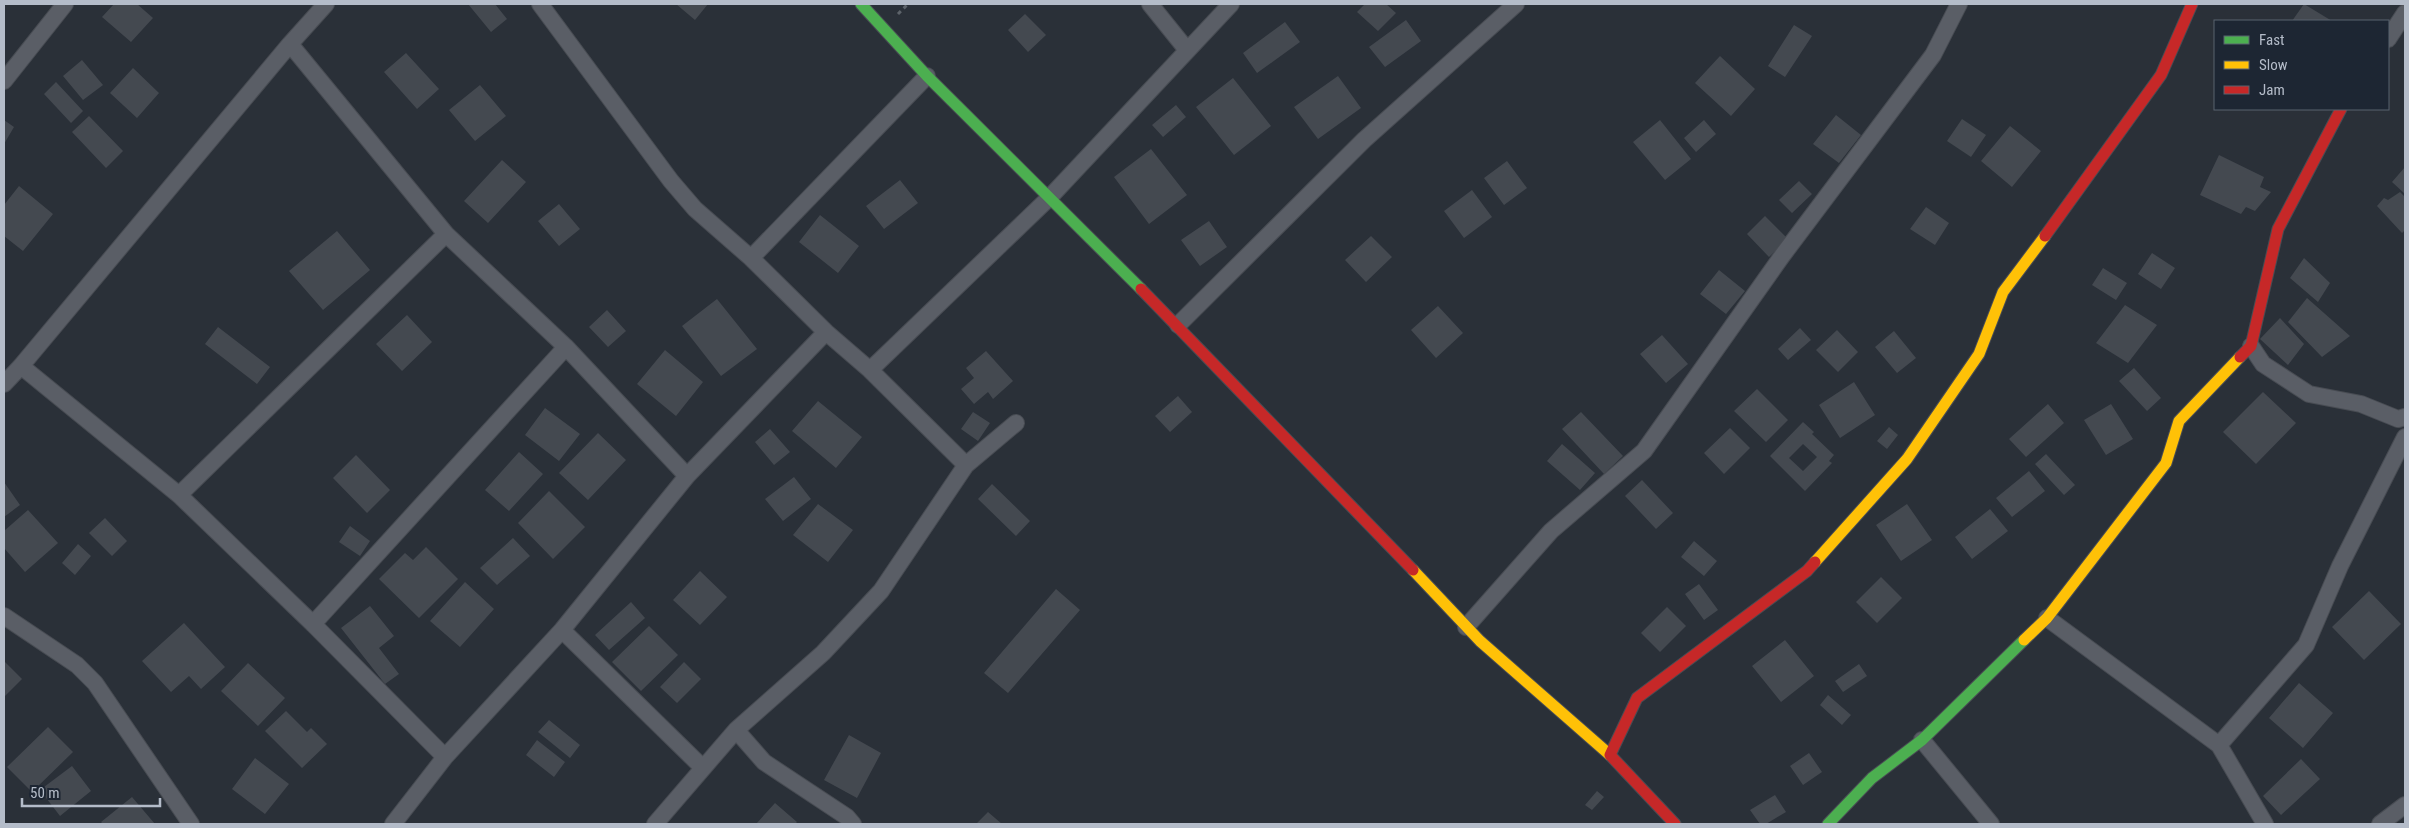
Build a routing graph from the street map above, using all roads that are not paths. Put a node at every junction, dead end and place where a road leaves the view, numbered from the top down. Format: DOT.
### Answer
graph roads {
  1 [pos="65,4"];
  2 [pos="326,4"];
  3 [pos="540,4"];
  4 [pos="861,4"];
  5 [pos="1150,4"];
  6 [pos="1231,4"];
  7 [pos="1516,4"];
  8 [pos="1959,4"];
  9 [pos="2192,4"];
  10 [pos="2405,13"];
  11 [pos="2389,37"];
  12 [pos="290,44"];
  13 [pos="1187,50"];
  14 [pos="927,76"];
  15 [pos="4,81"];
  16 [pos="2340,110"];
  17 [pos="1050,197"];
  18 [pos="446,234"];
  19 [pos="751,258"];
  20 [pos="1178,325"];
  21 [pos="826,332"];
  22 [pos="2251,346"];
  23 [pos="566,347"];
  24 [pos="21,366"];
  25 [pos="870,370"];
  26 [pos="4,384"];
  27 [pos="2405,417"];
  28 [pos="1016,423"];
  29 [pos="2405,437"];
  30 [pos="966,465"];
  31 [pos="687,476"];
  32 [pos="179,496"];
  33 [pos="2046,618"];
  34 [pos="6,622"];
  35 [pos="313,624"];
  36 [pos="1466,627"];
  37 [pos="562,630"];
  38 [pos="736,730"];
  39 [pos="1922,740"];
  40 [pos="2218,745"];
  41 [pos="1610,755"];
  42 [pos="445,757"];
  43 [pos="703,768"];
  44 [pos="2405,805"];
  45 [pos="190,824"];
  46 [pos="393,824"];
  47 [pos="654,824"];
  48 [pos="853,824"];
  49 [pos="1675,824"];
  50 [pos="1828,824"];
  51 [pos="1991,824"];
  52 [pos="2266,824"];
  53 [pos="2380,824"];
  1 -- 15 [label="street"];
  2 -- 12 [label="street"];
  3 -- 19 [label="street"];
  4 -- 14 [label="street"];
  5 -- 13 [label="street"];
  6 -- 13 [label="street"];
  7 -- 20 [label="street"];
  8 -- 36 [label="street"];
  9 -- 41 [label="street"];
  10 -- 11 [label="street"];
  12 -- 18 [label="street"];
  12 -- 24 [label="street"];
  13 -- 17 [label="street"];
  14 -- 17 [label="street"];
  14 -- 19 [label="street"];
  16 -- 22 [label="street"];
  17 -- 20 [label="street"];
  17 -- 25 [label="street"];
  18 -- 23 [label="street"];
  18 -- 32 [label="street"];
  19 -- 21 [label="street"];
  20 -- 36 [label="street"];
  21 -- 25 [label="street"];
  21 -- 31 [label="street"];
  22 -- 27 [label="street"];
  22 -- 33 [label="street"];
  23 -- 31 [label="street"];
  23 -- 35 [label="street"];
  24 -- 26 [label="street"];
  24 -- 32 [label="street"];
  25 -- 30 [label="street"];
  28 -- 30 [label="street"];
  29 -- 40 [label="street"];
  30 -- 38 [label="street"];
  31 -- 37 [label="street"];
  32 -- 35 [label="street"];
  33 -- 39 [label="street"];
  33 -- 40 [label="street"];
  34 -- 45 [label="street"];
  35 -- 42 [label="street"];
  36 -- 41 [label="street"];
  37 -- 42 [label="street"];
  37 -- 43 [label="street"];
  38 -- 43 [label="street"];
  38 -- 48 [label="street"];
  39 -- 50 [label="street"];
  39 -- 51 [label="street"];
  40 -- 52 [label="street"];
  41 -- 49 [label="street"];
  42 -- 46 [label="street"];
  43 -- 47 [label="street"];
  44 -- 53 [label="street"];
}
